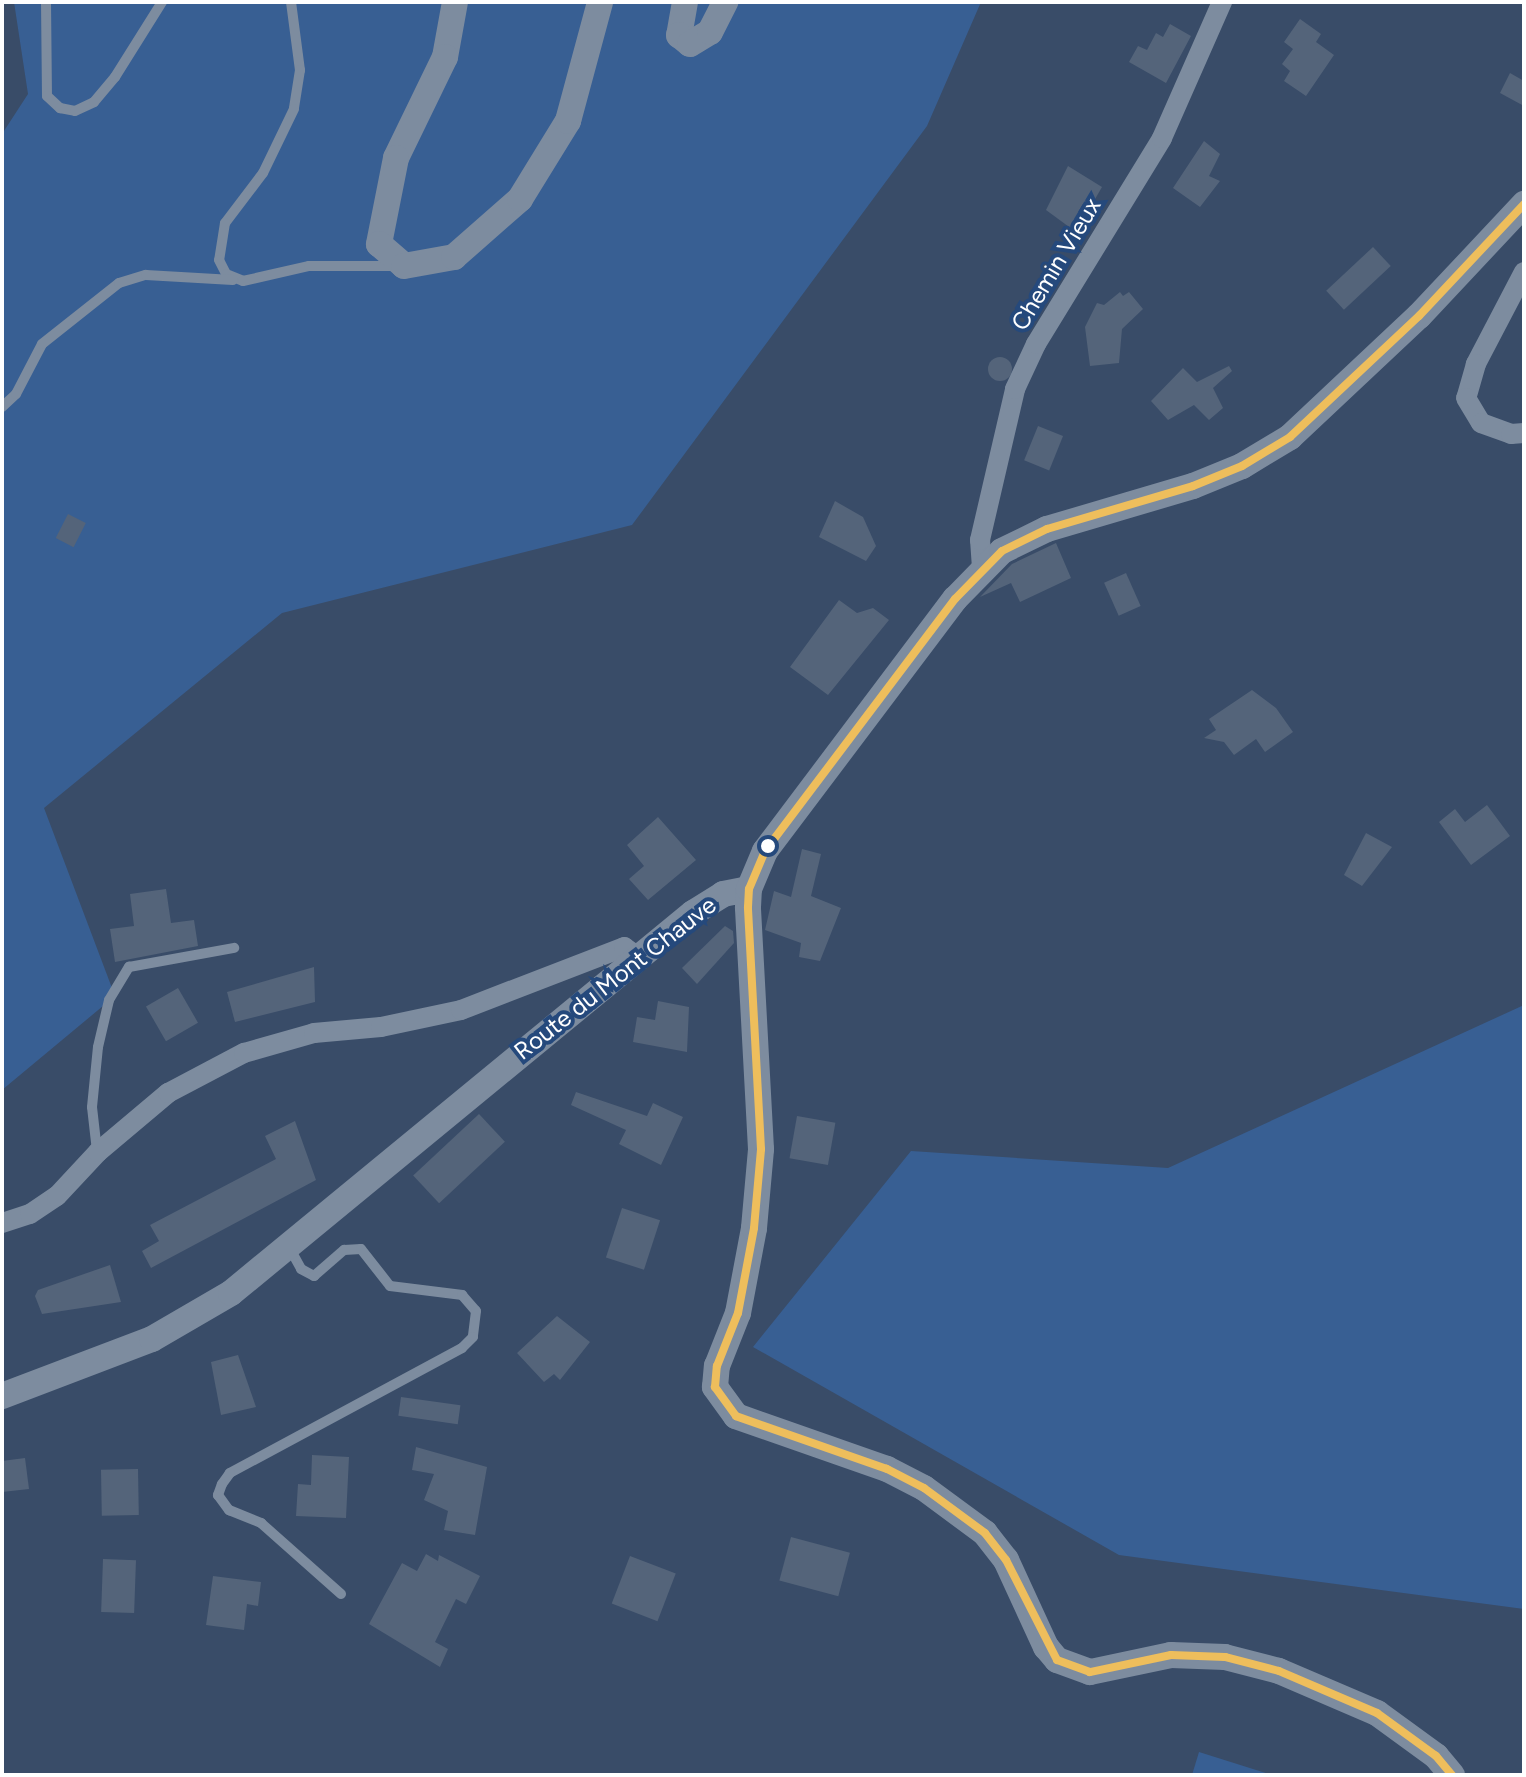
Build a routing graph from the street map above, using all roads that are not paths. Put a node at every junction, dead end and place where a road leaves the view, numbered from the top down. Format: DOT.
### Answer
graph roads {
  1 [pos="46,2"];
  2 [pos="162,2"];
  3 [pos="291,2"];
  4 [pos="455,2"];
  5 [pos="600,2"];
  6 [pos="685,2"];
  7 [pos="725,2"];
  8 [pos="1222,2"];
  9 [pos="1524,204"];
  10 [pos="404,266"];
  11 [pos="1524,272"];
  12 [pos="243,281"];
  13 [pos="2,407"];
  14 [pos="1524,433"];
  15 [pos="982,568"];
  16 [pos="749,889"];
  17 [pos="234,948"];
  18 [pos="637,956"];
  19 [pos="98,1152"];
  20 [pos="2,1223"];
  21 [pos="288,1245"];
  22 [pos="2,1396"];
  23 [pos="341,1594"];
  24 [pos="1452,1775"];
  1 -- 2 [label="lane"];
  3 -- 12 [label="lane"];
  4 -- 10 [label="street"];
  5 -- 10 [label="street"];
  6 -- 7 [label="street"];
  8 -- 15 [label="street, Chemin Vieux"];
  9 -- 15 [label="street"];
  10 -- 12 [label="lane"];
  11 -- 14 [label="street"];
  12 -- 13 [label="lane"];
  15 -- 16 [label="street"];
  16 -- 18 [label="street, Route du Mont Chauve"];
  16 -- 24 [label="street"];
  17 -- 19 [label="lane"];
  18 -- 19 [label="street"];
  18 -- 21 [label="street, Route du Mont Chauve"];
  19 -- 20 [label="street"];
  21 -- 22 [label="street, Route du Mont Chauve"];
  21 -- 23 [label="lane"];
}
